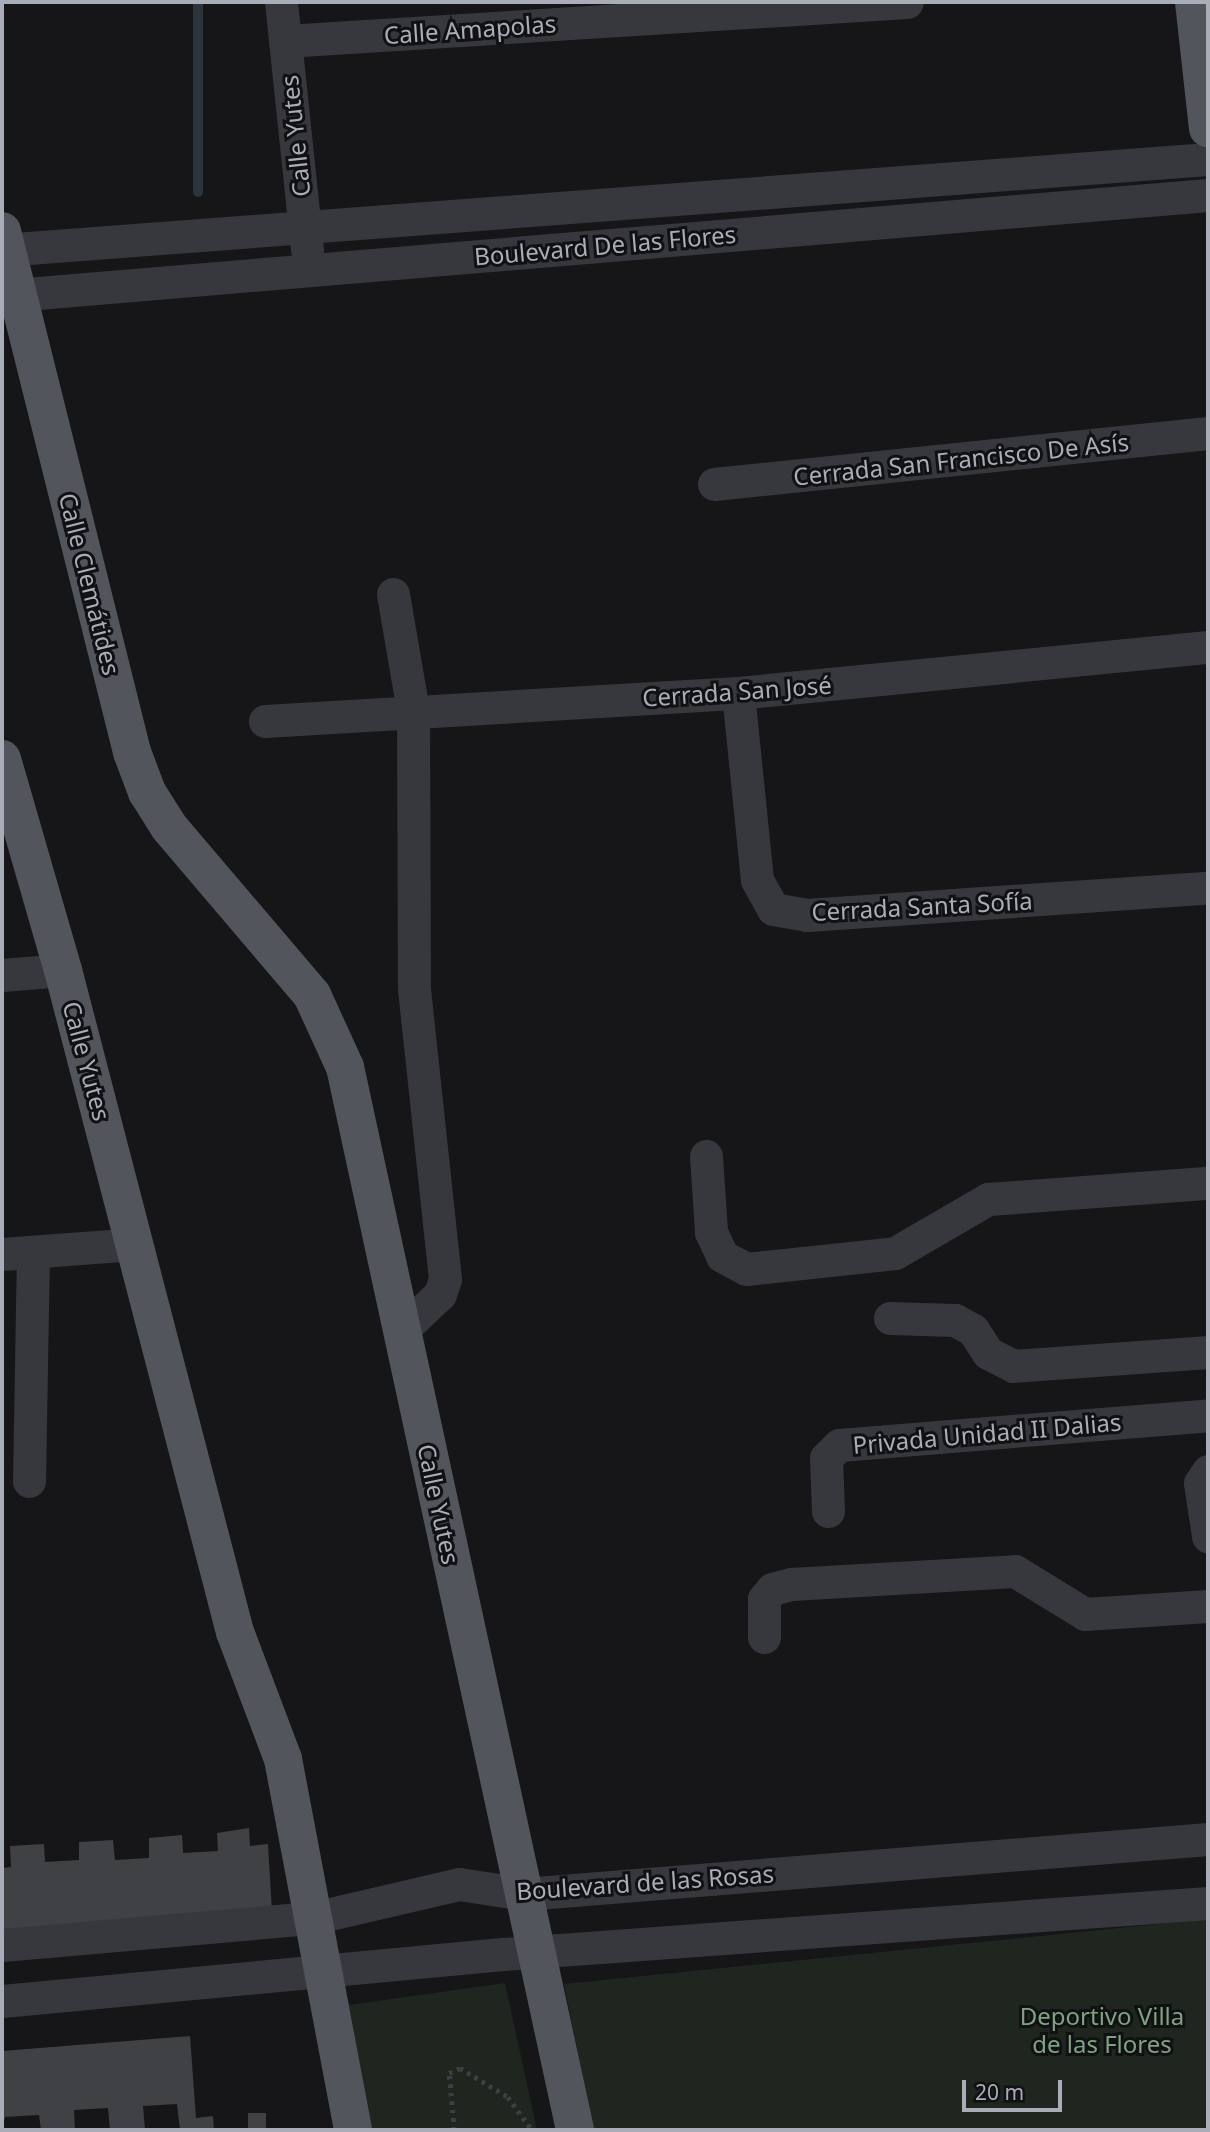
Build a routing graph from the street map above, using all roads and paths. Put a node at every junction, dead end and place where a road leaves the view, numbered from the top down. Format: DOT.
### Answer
graph roads {
  1 [pos="281,2"];
  2 [pos="907,2"];
  3 [pos="1194,2"];
  4 [pos="285,41"];
  5 [pos="1208,128"];
  6 [pos="1208,159"];
  7 [pos="1208,195"];
  8 [pos="305,227"];
  9 [pos="4,244"];
  10 [pos="308,270"];
  11 [pos="10,295"];
  12 [pos="1208,433"];
  13 [pos="713,484"];
  14 [pos="393,594"];
  15 [pos="1208,647"];
  16 [pos="738,693"];
  17 [pos="413,711"];
  18 [pos="265,721"];
  19 [pos="2,759"];
  20 [pos="1208,888"];
  21 [pos="237,909"];
  22 [pos="63,970"];
  23 [pos="2,975"];
  24 [pos="706,1156"];
  25 [pos="1208,1183"];
  26 [pos="134,1244"];
  27 [pos="17,1253"];
  28 [pos="890,1318"];
  29 [pos="401,1331"];
  30 [pos="1208,1352"];
  31 [pos="1208,1415"];
  32 [pos="1208,1471"];
  33 [pos="29,1481"];
  34 [pos="828,1511"];
  35 [pos="1208,1536"];
  36 [pos="1208,1606"];
  37 [pos="764,1637"];
  38 [pos="1208,1839"];
  39 [pos="524,1894"];
  40 [pos="1208,1903"];
  41 [pos="313,1918"];
  42 [pos="2,1945"];
  43 [pos="537,1956"];
  44 [pos="324,1972"];
  45 [pos="2,2001"];
  46 [pos="353,2130"];
  47 [pos="454,2130"];
  48 [pos="532,2130"];
  49 [pos="575,2130"];
  1 -- 4 [label="street, Calle Yutes"];
  2 -- 4 [label="street, Calle Amapolas"];
  3 -- 5 [label="main road"];
  4 -- 8 [label="street, Calle Yutes"];
  6 -- 8 [label="street, Boulevard De las Flores"];
  7 -- 10 [label="street, Boulevard De las Flores"];
  8 -- 9 [label="street, Boulevard De las Flores"];
  8 -- 10 [label="street, Calle Yutes"];
  9 -- 11 [label="main road, Calle Clemátides"];
  10 -- 11 [label="street, Boulevard De las Flores"];
  11 -- 21 [label="main road, Calle Clemátides"];
  12 -- 13 [label="street, Cerrada San Francisco De Asís"];
  14 -- 17 [label="street"];
  15 -- 16 [label="street, Cerrada San José"];
  16 -- 17 [label="street, Cerrada San José"];
  16 -- 20 [label="street, Cerrada Santa Sofía"];
  17 -- 18 [label="street, Cerrada San José"];
  17 -- 29 [label="street"];
  19 -- 22 [label="main road"];
  21 -- 29 [label="main road, Calle Yutes"];
  22 -- 23 [label="street"];
  22 -- 26 [label="main road, Calle Yutes"];
  24 -- 25 [label="street"];
  26 -- 27 [label="street"];
  26 -- 41 [label="main road, Calle Yutes"];
  27 -- 33 [label="street"];
  28 -- 30 [label="street"];
  29 -- 39 [label="main road, Calle Yutes"];
  31 -- 34 [label="street, Privada Unidad II Dalias"];
  32 -- 35 [label="street"];
  36 -- 37 [label="street"];
  38 -- 39 [label="street, Boulevard de las Rosas"];
  39 -- 41 [label="street, Boulevard de las Rosas"];
  39 -- 43 [label="main road, Calle Yutes"];
  40 -- 43 [label="street"];
  41 -- 42 [label="street, Boulevard de las Rosas"];
  41 -- 44 [label="main road, Calle Yutes"];
  43 -- 44 [label="street"];
  43 -- 49 [label="main road, Calle Yutes"];
  44 -- 45 [label="street"];
  44 -- 46 [label="main road, Calle Yutes"];
  47 -- 48 [label="path"];
}
